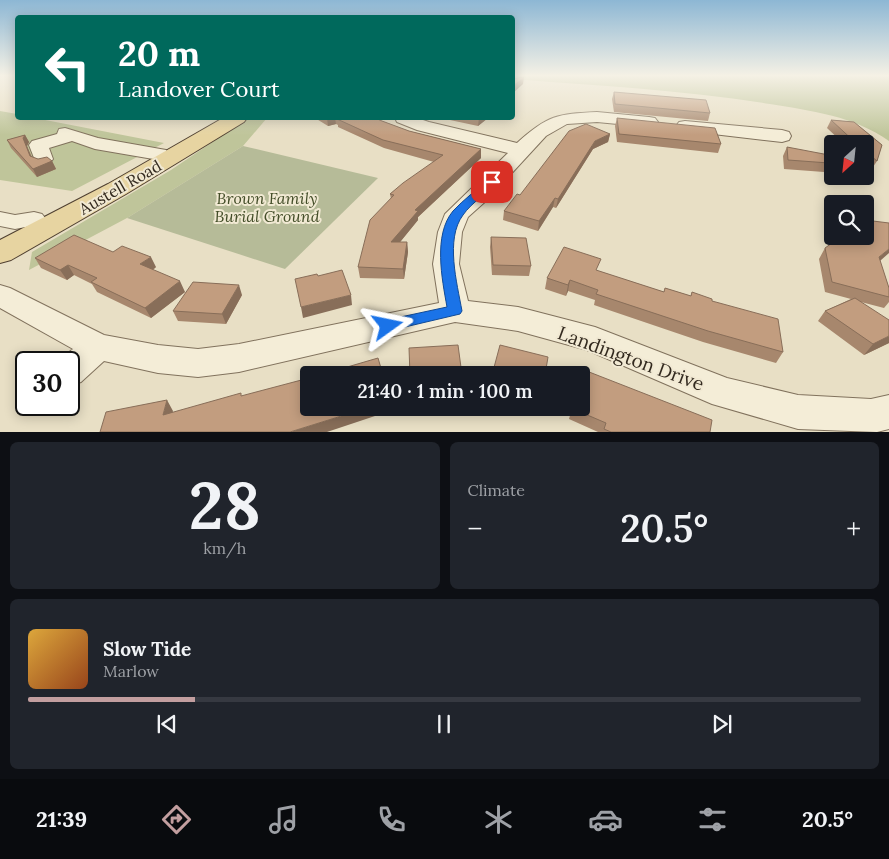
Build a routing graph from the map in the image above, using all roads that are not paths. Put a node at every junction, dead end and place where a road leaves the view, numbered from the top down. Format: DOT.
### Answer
graph roads {
  1 [pos="218,120"];
  2 [pos="234,120"];
  3 [pos="408,120"];
  4 [pos="782,136"];
  5 [pos="521,150"];
  6 [pos="159,154"];
  7 [pos="43,159"];
  8 [pos="0,219"];
  9 [pos="34,219"];
  10 [pos="3,250"];
  11 [pos="0,295"];
  12 [pos="455,311"];
  13 [pos="98,347"];
  14 [pos="80,363"];
  15 [pos="889,412"];
  1 -- 6 [label="main road, Austell Road"];
  2 -- 10 [label="main road, Austell Road"];
  3 -- 5 [label="street"];
  4 -- 5 [label="street"];
  5 -- 12 [label="street"];
  6 -- 7 [label="street"];
  6 -- 9 [label="main road, Austell Road"];
  8 -- 9 [label="street"];
  9 -- 10 [label="main road, Austell Road"];
  11 -- 13 [label="street, Landington Drive"];
  12 -- 13 [label="street, Landington Drive"];
  12 -- 15 [label="street, Landington Drive"];
  13 -- 14 [label="street"];
}
